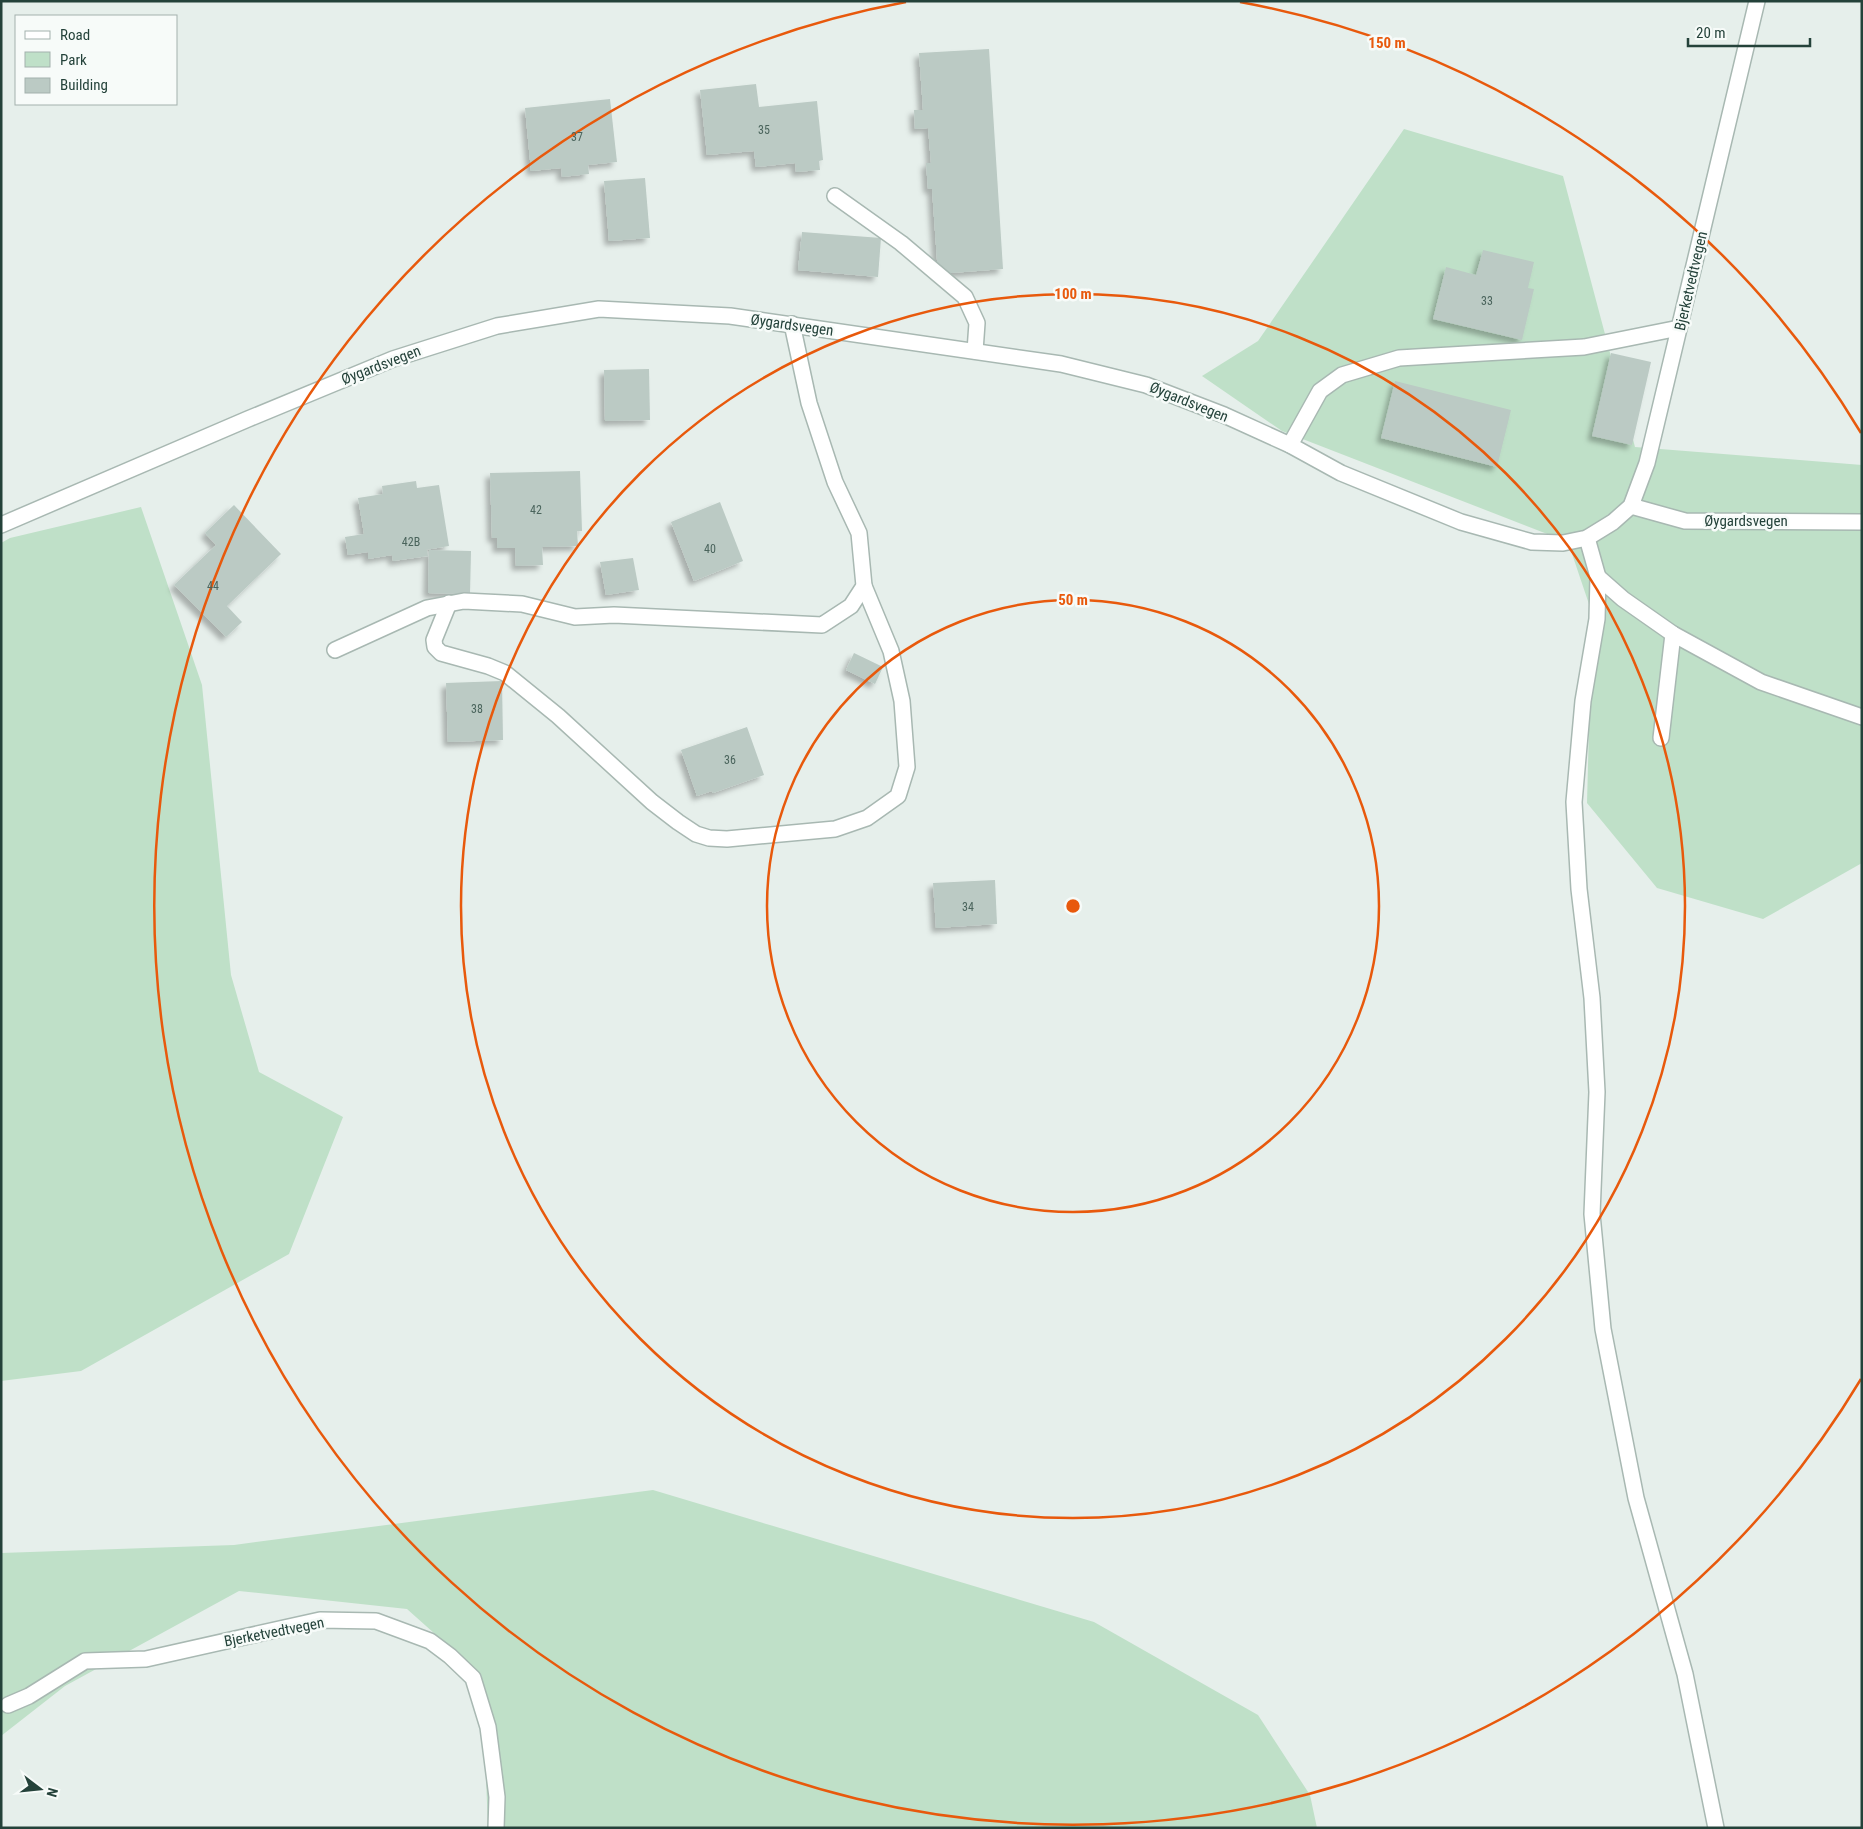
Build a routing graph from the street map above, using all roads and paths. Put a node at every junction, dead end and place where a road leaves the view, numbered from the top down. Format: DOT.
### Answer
graph roads {
  1 [pos="1757,1"];
  2 [pos="835,196"];
  3 [pos="792,324"];
  4 [pos="1680,328"];
  5 [pos="974,351"];
  6 [pos="1290,446"];
  7 [pos="1632,506"];
  8 [pos="1862,522"];
  9 [pos="1,525"];
  10 [pos="1587,538"];
  11 [pos="1598,577"];
  12 [pos="864,586"];
  13 [pos="449,604"];
  14 [pos="1673,634"];
  15 [pos="335,650"];
  16 [pos="1862,717"];
  17 [pos="1661,738"];
  18 [pos="8,1705"];
  19 [pos="496,1828"];
  20 [pos="1716,1828"];
  1 -- 4 [label="street, Bjerketvedtvegen"];
  2 -- 5 [label="street"];
  3 -- 5 [label="street, Øygardsvegen"];
  3 -- 9 [label="street, Øygardsvegen"];
  3 -- 12 [label="street"];
  4 -- 6 [label="street"];
  4 -- 7 [label="street, Bjerketvedtvegen"];
  5 -- 6 [label="street, Øygardsvegen"];
  6 -- 10 [label="street, Øygardsvegen"];
  7 -- 8 [label="street, Øygardsvegen"];
  7 -- 10 [label="street"];
  10 -- 11 [label="street"];
  11 -- 14 [label="street"];
  11 -- 20 [label="street"];
  12 -- 13 [label="street"];
  12 -- 13 [label="street"];
  13 -- 15 [label="street"];
  14 -- 16 [label="street"];
  14 -- 17 [label="street"];
  18 -- 19 [label="street, Bjerketvedtvegen"];
}
